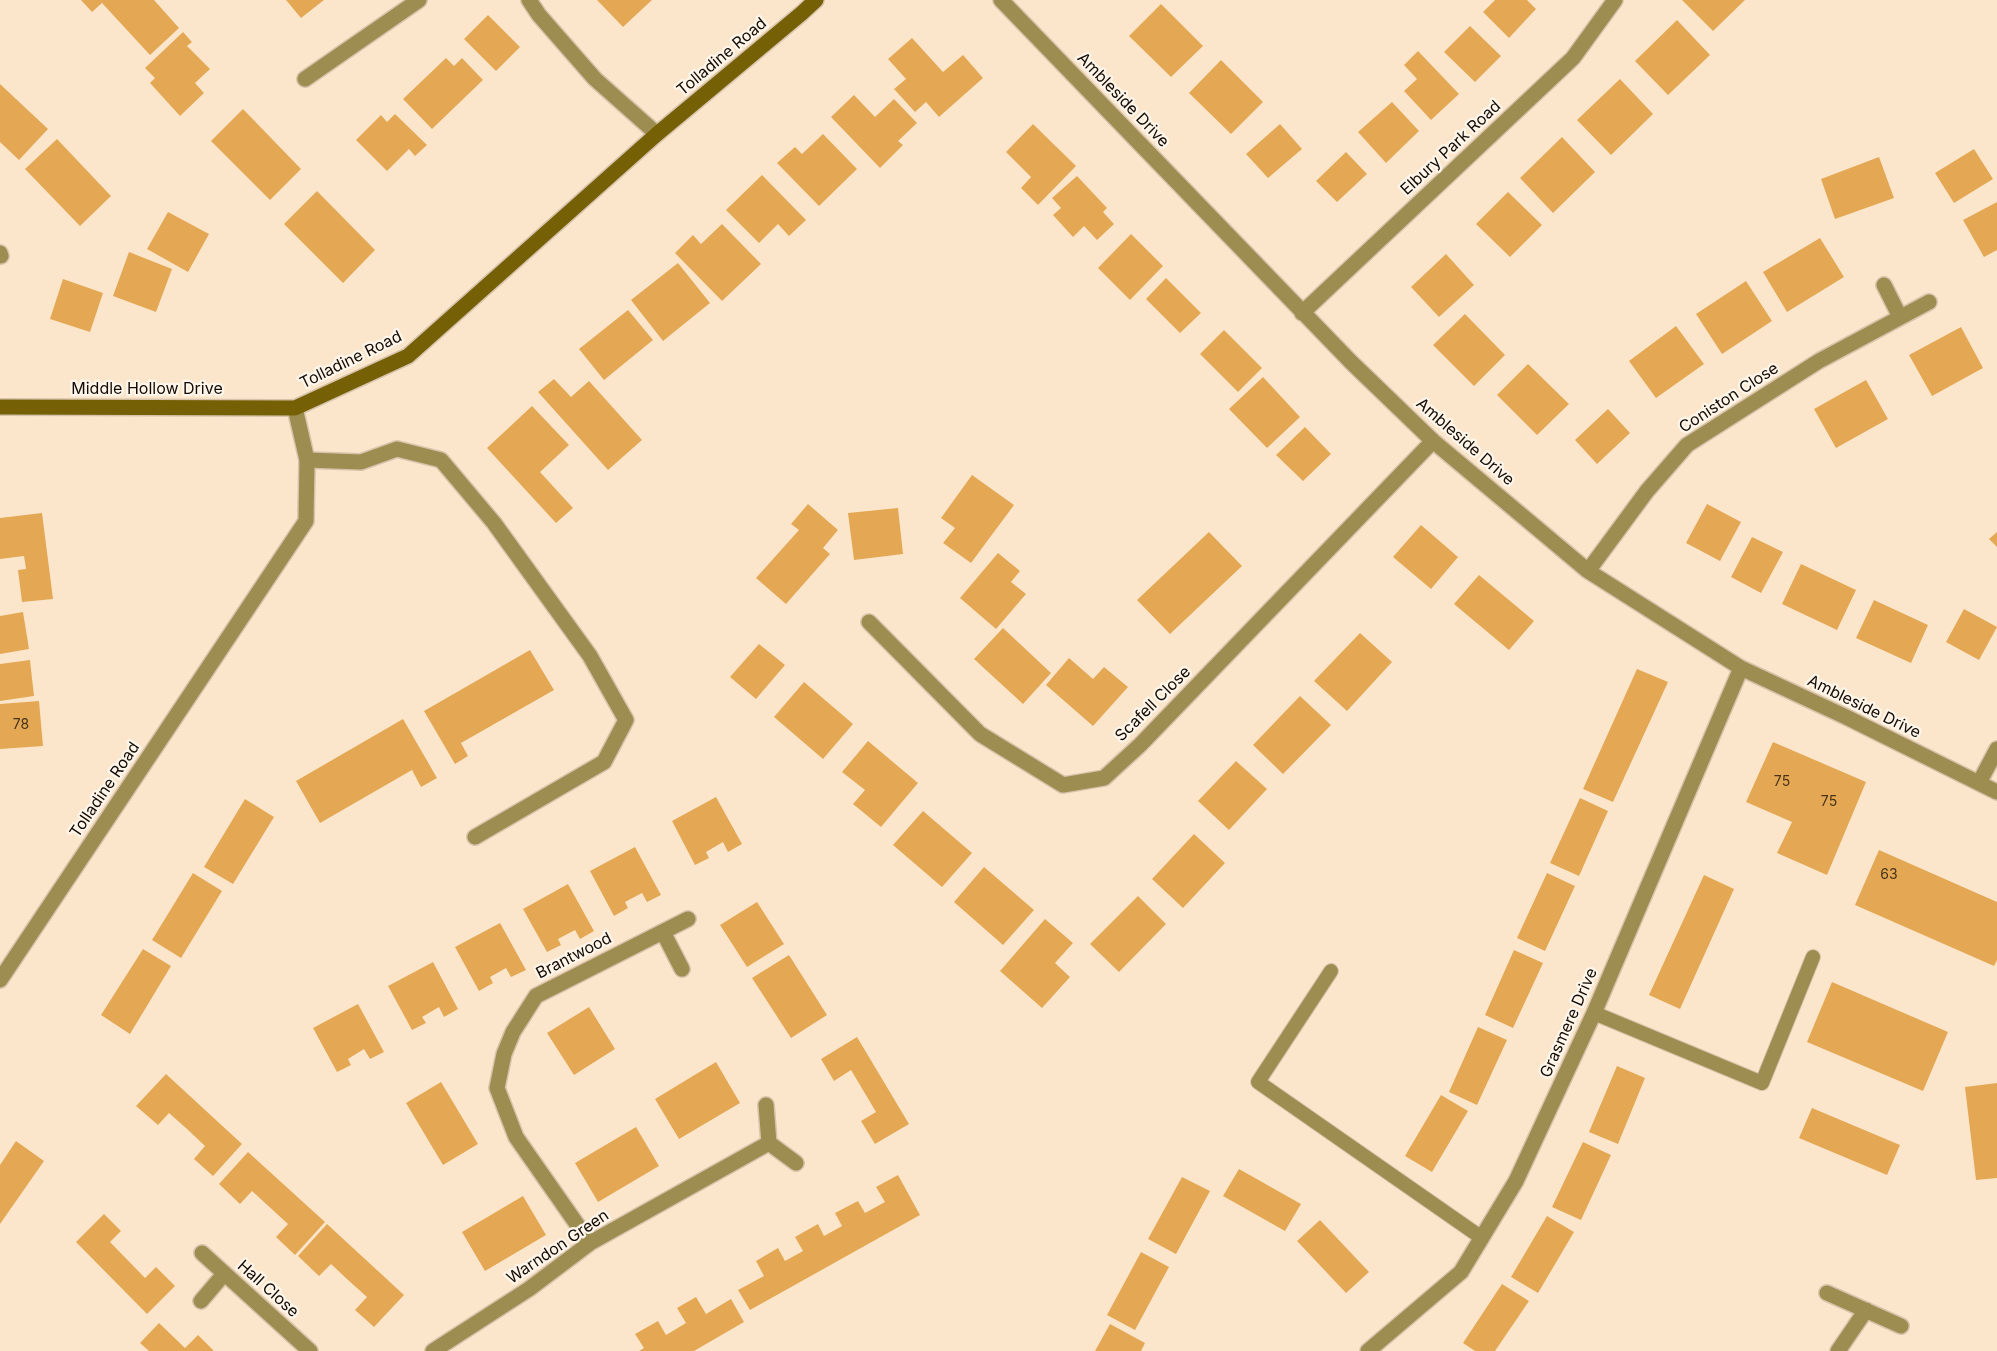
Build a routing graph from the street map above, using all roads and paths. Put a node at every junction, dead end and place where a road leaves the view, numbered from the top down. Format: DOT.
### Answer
graph roads {
  1 [pos="419,0"];
  2 [pos="529,0"];
  3 [pos="816,0"];
  4 [pos="1000,0"];
  5 [pos="1616,0"];
  6 [pos="305,79"];
  7 [pos="657,134"];
  8 [pos="1884,285"];
  9 [pos="1929,302"];
  10 [pos="1302,313"];
  11 [pos="1900,317"];
  12 [pos="0,407"];
  13 [pos="294,408"];
  14 [pos="1433,441"];
  15 [pos="307,460"];
  16 [pos="1588,571"];
  17 [pos="869,622"];
  18 [pos="1741,668"];
  19 [pos="1997,749"];
  20 [pos="1979,783"];
  21 [pos="1997,792"];
  22 [pos="476,837"];
  23 [pos="688,919"];
  24 [pos="663,932"];
  25 [pos="1813,957"];
  26 [pos="682,969"];
  27 [pos="1331,971"];
  28 [pos="0,980"];
  29 [pos="1594,1012"];
  30 [pos="766,1105"];
  31 [pos="769,1143"];
  32 [pos="796,1163"];
  33 [pos="1482,1238"];
  34 [pos="590,1243"];
  35 [pos="202,1253"];
  36 [pos="224,1274"];
  37 [pos="1827,1293"];
  38 [pos="201,1301"];
  39 [pos="1866,1310"];
  40 [pos="1901,1326"];
  41 [pos="310,1351"];
  42 [pos="433,1351"];
  43 [pos="1368,1351"];
  44 [pos="1838,1351"];
  1 -- 6 [label="street"];
  2 -- 7 [label="street"];
  3 -- 7 [label="main road, Tolladine Road"];
  4 -- 10 [label="street, Ambleside Drive"];
  5 -- 10 [label="street, Elbury Park Road"];
  7 -- 13 [label="main road, Tolladine Road"];
  8 -- 11 [label="street"];
  9 -- 11 [label="street, Coniston Close"];
  10 -- 14 [label="street, Ambleside Drive"];
  11 -- 16 [label="street, Coniston Close"];
  12 -- 13 [label="main road, Middle Hollow Drive"];
  13 -- 15 [label="street, Tolladine Road"];
  14 -- 16 [label="street, Ambleside Drive"];
  14 -- 17 [label="street, Scafell Close"];
  15 -- 22 [label="street"];
  15 -- 28 [label="street, Tolladine Road"];
  16 -- 18 [label="street, Ambleside Drive"];
  18 -- 20 [label="street, Ambleside Drive"];
  18 -- 29 [label="street, Grasmere Drive"];
  19 -- 20 [label="street"];
  20 -- 21 [label="street, Ambleside Drive"];
  23 -- 24 [label="street, Brantwood"];
  24 -- 26 [label="street"];
  24 -- 34 [label="street, Brantwood"];
  25 -- 29 [label="lane"];
  27 -- 33 [label="lane"];
  29 -- 33 [label="street, Grasmere Drive"];
  30 -- 31 [label="street"];
  31 -- 32 [label="street"];
  31 -- 34 [label="street, Warndon Green"];
  33 -- 43 [label="street, Grasmere Drive"];
  34 -- 42 [label="street, Warndon Green"];
  35 -- 36 [label="street, Hall Close"];
  36 -- 38 [label="street"];
  36 -- 41 [label="street, Hall Close"];
  37 -- 39 [label="street"];
  39 -- 40 [label="street"];
  39 -- 44 [label="street"];
}
